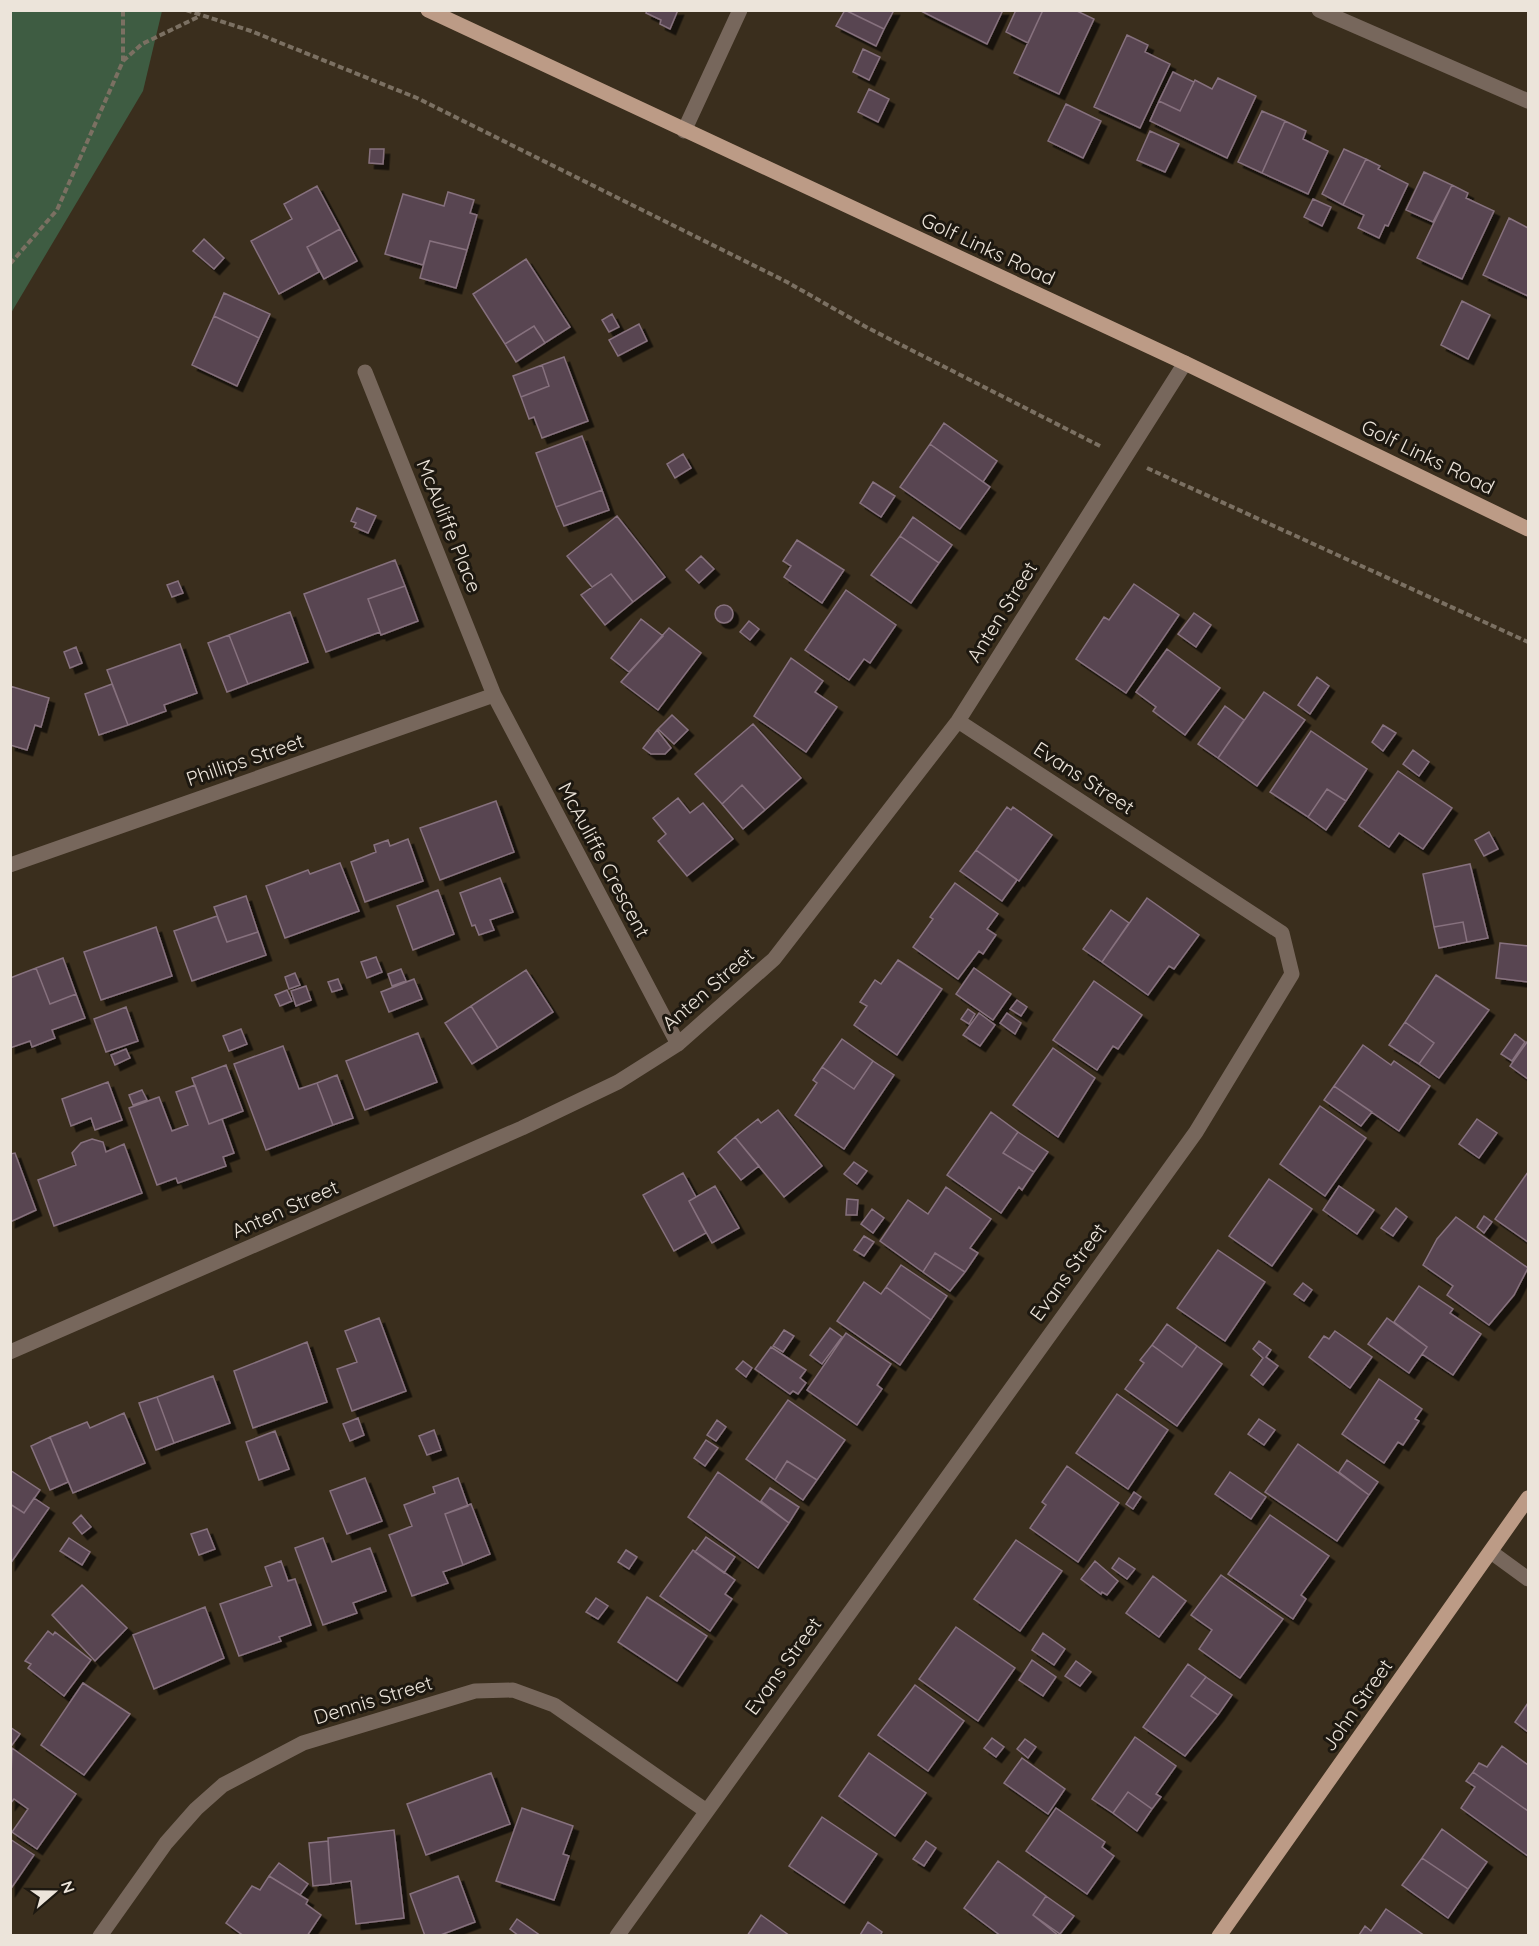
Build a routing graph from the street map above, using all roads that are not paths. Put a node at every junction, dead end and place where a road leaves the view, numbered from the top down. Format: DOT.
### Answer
graph roads {
  1 [pos="428,10"];
  2 [pos="740,10"];
  3 [pos="1319,10"];
  4 [pos="1528,101"];
  5 [pos="684,131"];
  6 [pos="1185,363"];
  7 [pos="364,372"];
  8 [pos="1528,529"];
  9 [pos="494,695"];
  10 [pos="958,721"];
  11 [pos="10,865"];
  12 [pos="678,1044"];
  13 [pos="10,1352"];
  14 [pos="1528,1498"];
  15 [pos="1491,1552"];
  16 [pos="1528,1579"];
  17 [pos="705,1810"];
  18 [pos="100,1935"];
  19 [pos="617,1935"];
  20 [pos="1219,1935"];
  1 -- 5 [label="main road, Golf Links Road"];
  2 -- 5 [label="street"];
  3 -- 4 [label="street"];
  5 -- 6 [label="main road, Golf Links Road"];
  6 -- 8 [label="main road, Golf Links Road"];
  6 -- 10 [label="street, Anten Street"];
  7 -- 9 [label="street, McAuliffe Place"];
  9 -- 11 [label="street, Phillips Street"];
  9 -- 12 [label="street, McAuliffe Crescent"];
  10 -- 12 [label="street, Anten Street"];
  10 -- 17 [label="street, Evans Street"];
  12 -- 13 [label="street, Anten Street"];
  14 -- 15 [label="main road, John Street"];
  15 -- 16 [label="street"];
  15 -- 20 [label="main road, John Street"];
  17 -- 18 [label="street, Dennis Street"];
  17 -- 19 [label="street, Evans Street"];
}
